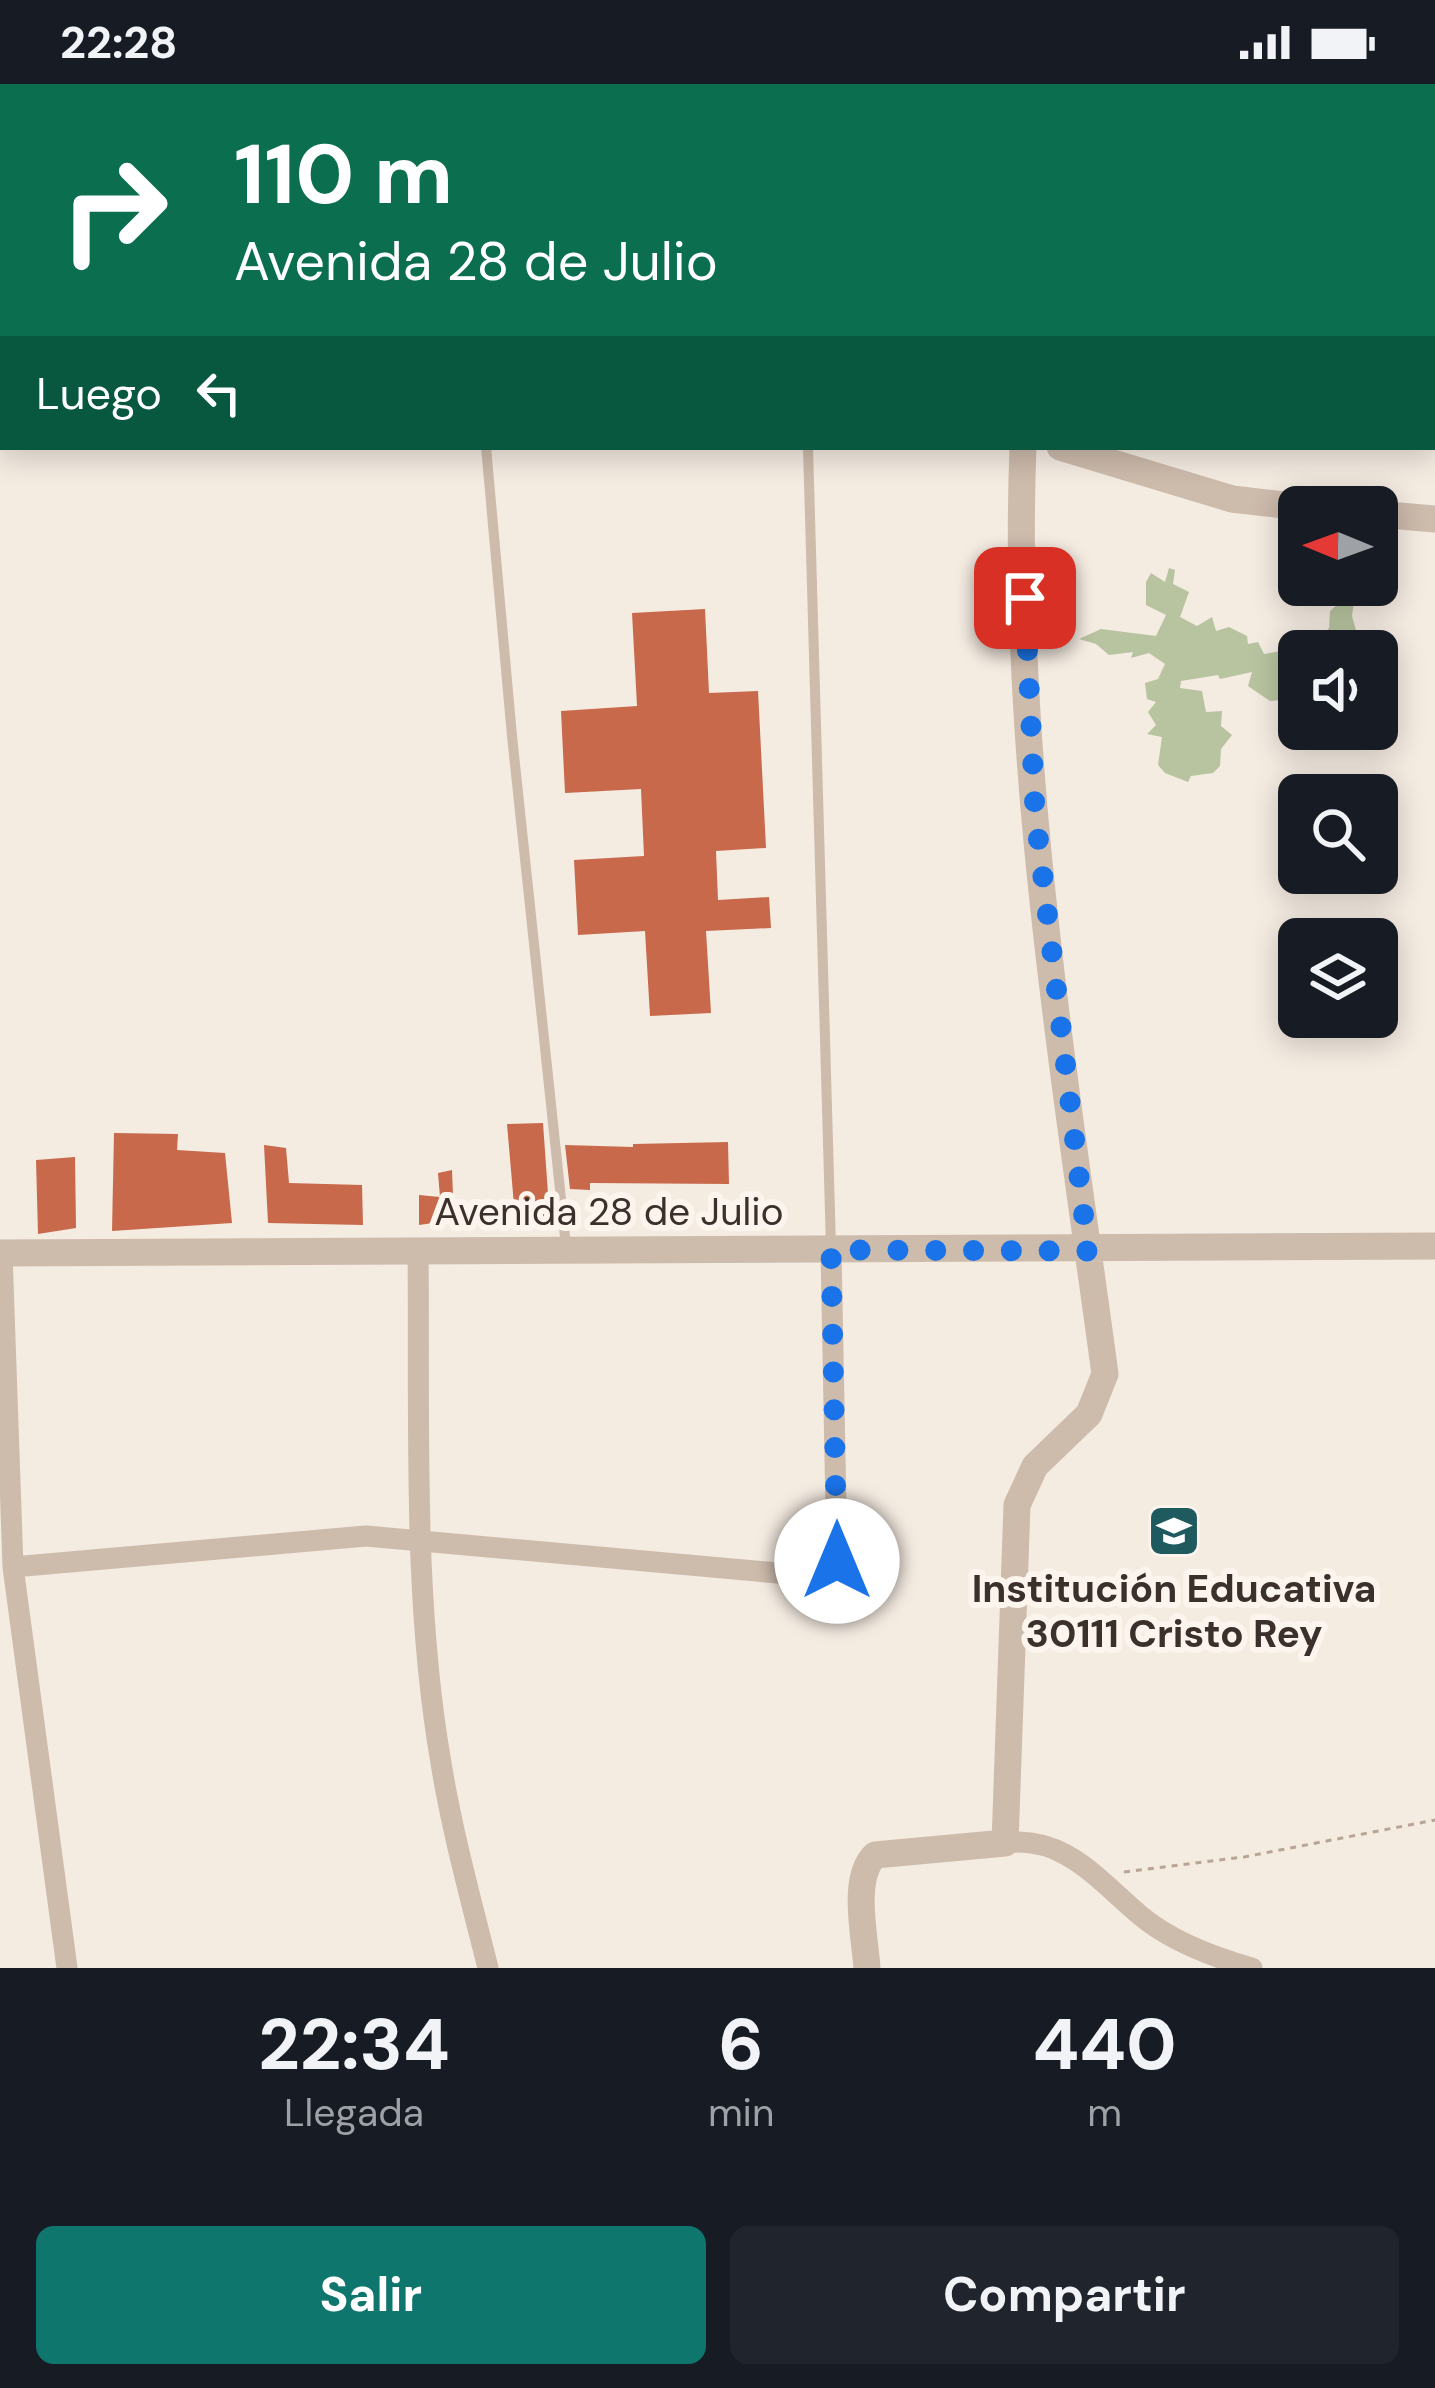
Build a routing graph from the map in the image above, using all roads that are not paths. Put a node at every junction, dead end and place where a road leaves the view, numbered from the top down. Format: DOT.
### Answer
graph roads {
  1 [pos="487,450"];
  2 [pos="808,450"];
  3 [pos="1024,450"];
  4 [pos="1070,450"];
  5 [pos="1278,504"];
  6 [pos="1398,516"];
  7 [pos="1435,519"];
  8 [pos="1435,1246"];
  9 [pos="566,1249"];
  10 [pos="418,1250"];
  11 [pos="831,1250"];
  12 [pos="1088,1251"];
  13 [pos="1,1253"];
  14 [pos="421,1541"];
  15 [pos="13,1567"];
  16 [pos="1004,1843"];
  17 [pos="67,1968"];
  18 [pos="488,1968"];
  19 [pos="867,1968"];
  20 [pos="1252,1968"];
  1 -- 9 [label="lane"];
  2 -- 11 [label="lane"];
  3 -- 12 [label="street"];
  4 -- 5 [label="street"];
  6 -- 7 [label="street"];
  8 -- 12 [label="street, Avenida 28 de Julio"];
  9 -- 10 [label="street, Avenida 28 de Julio"];
  9 -- 11 [label="street, Avenida 28 de Julio"];
  10 -- 13 [label="street, Avenida 28 de Julio"];
  10 -- 14 [label="street"];
  11 -- 12 [label="street, Avenida 28 de Julio"];
  11 -- 14 [label="street"];
  12 -- 16 [label="street"];
  13 -- 15 [label="street"];
  14 -- 15 [label="street"];
  14 -- 18 [label="street"];
  15 -- 17 [label="street"];
  16 -- 19 [label="street"];
  16 -- 20 [label="street"];
}
